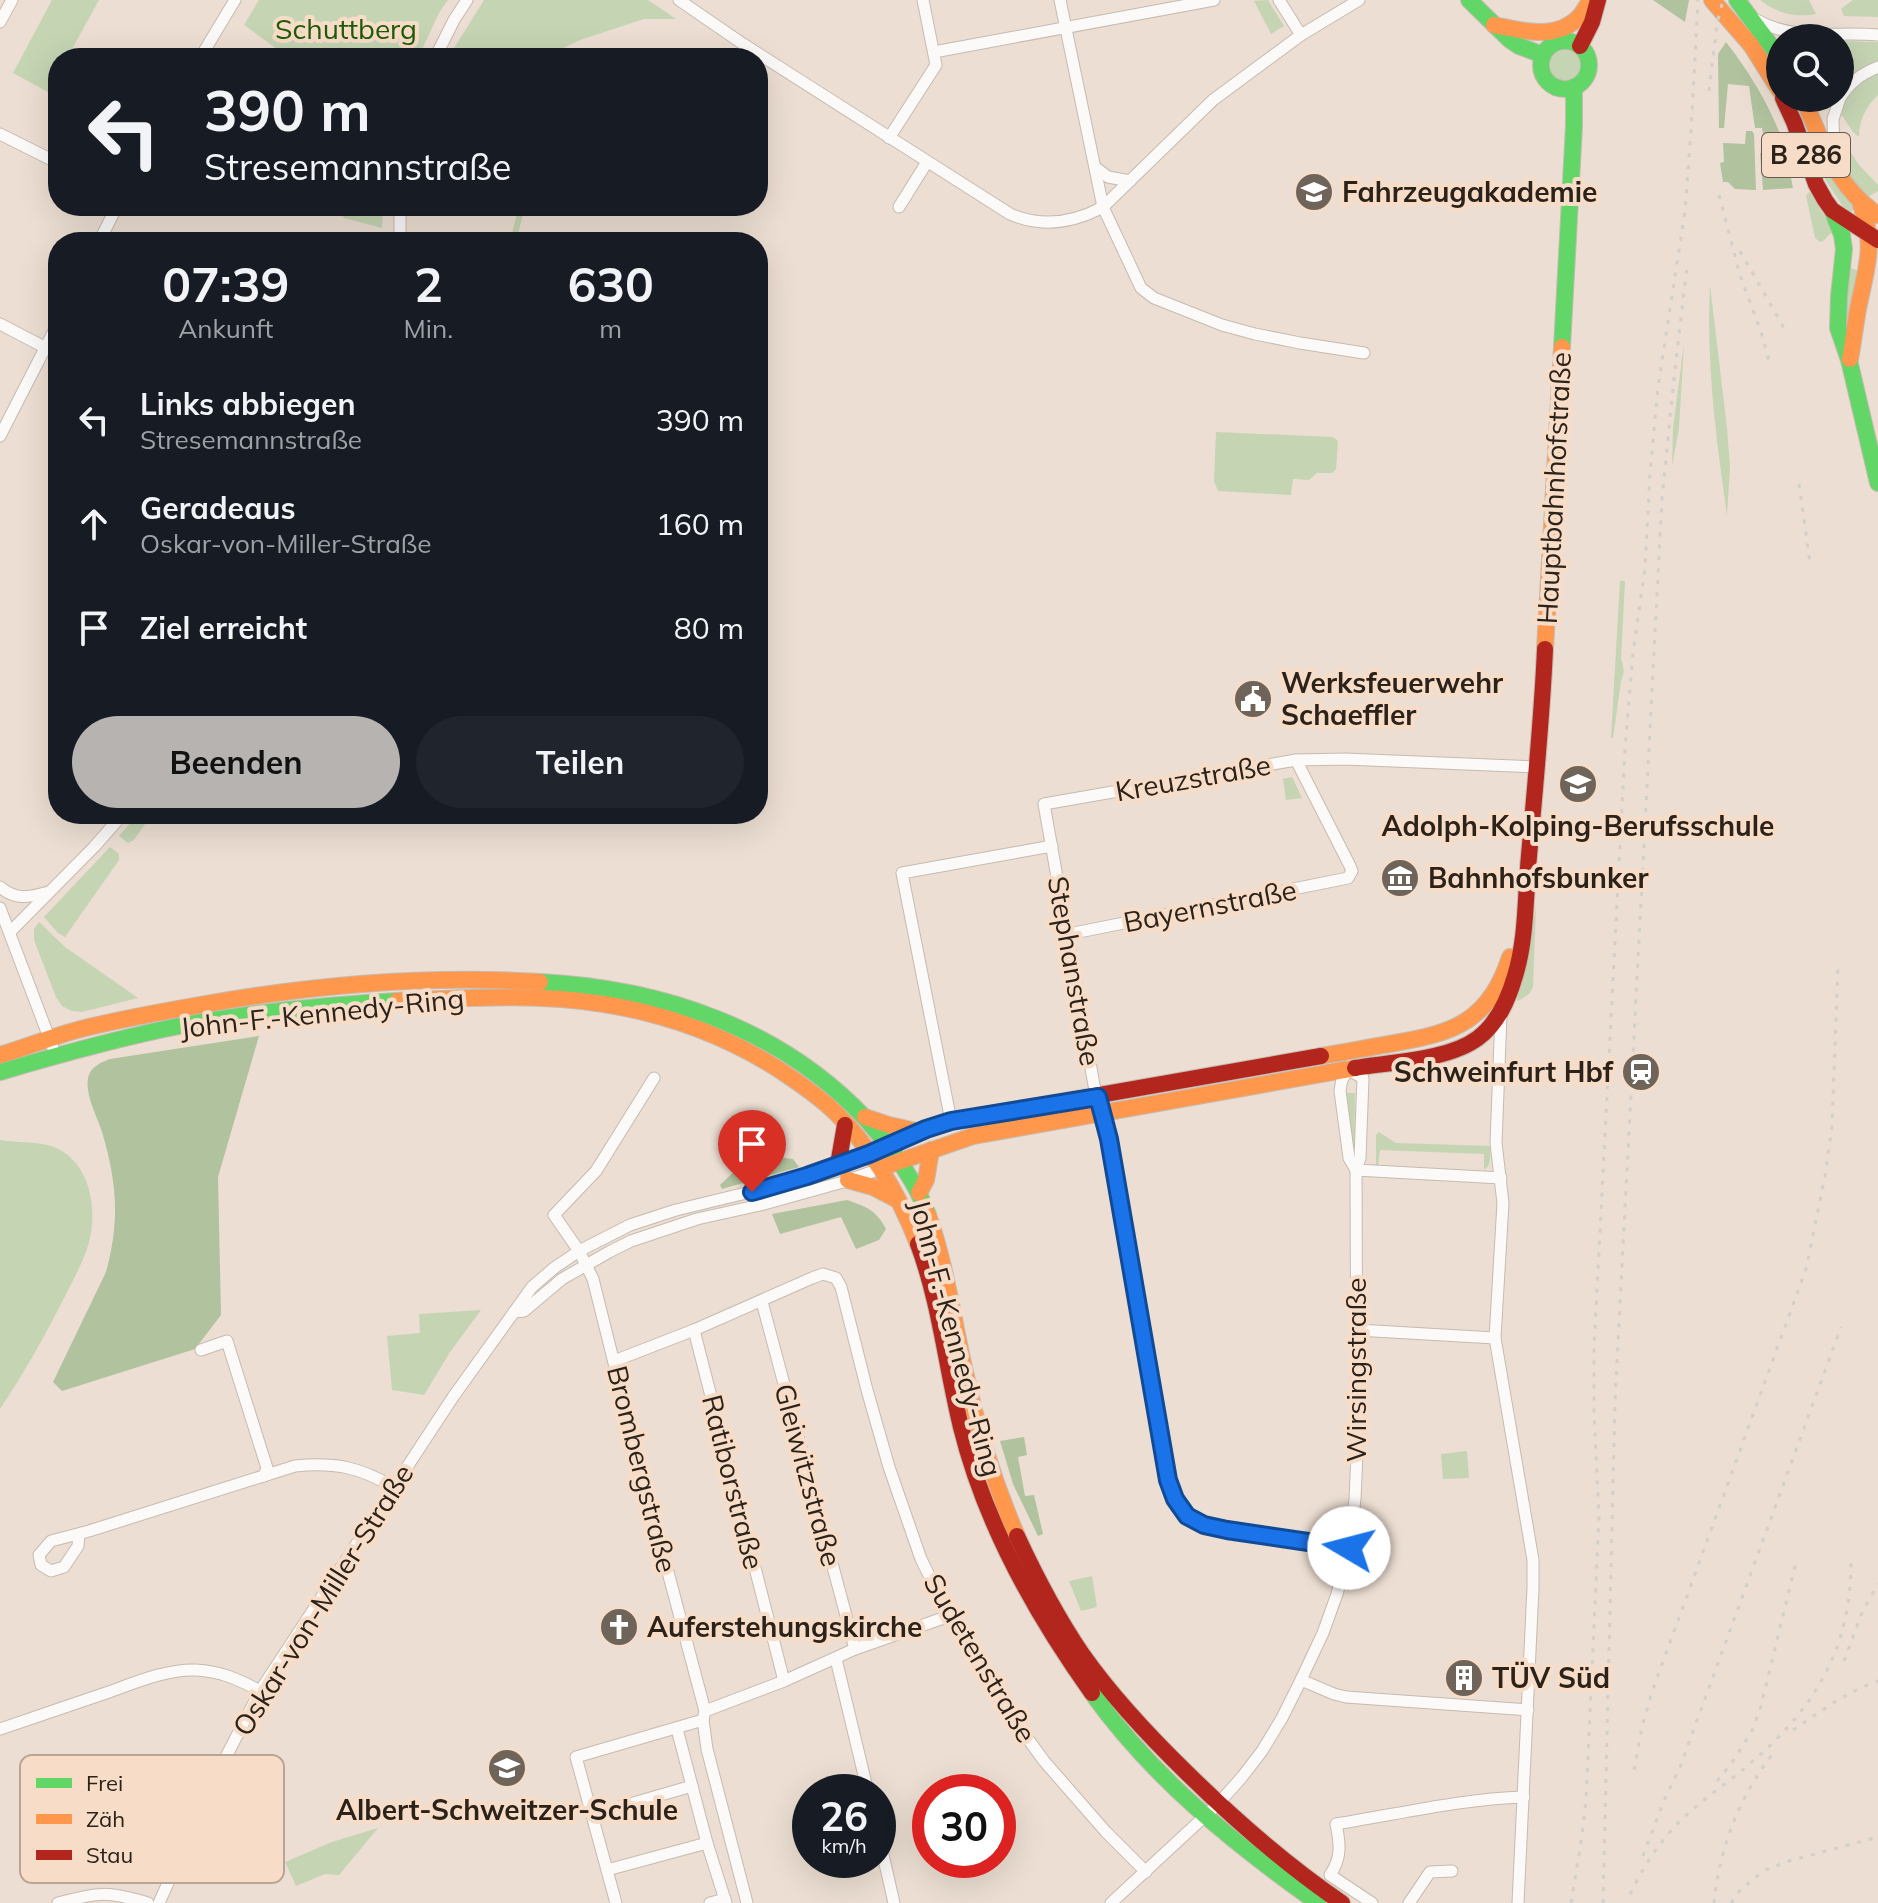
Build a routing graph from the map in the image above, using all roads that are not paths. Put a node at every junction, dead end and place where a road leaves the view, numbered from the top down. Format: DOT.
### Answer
graph roads {
  1 [pos="12,0"];
  2 [pos="235,0"];
  3 [pos="467,0"];
  4 [pos="679,0"];
  5 [pos="923,0"];
  6 [pos="1060,0"];
  7 [pos="1214,0"];
  8 [pos="1279,0"];
  9 [pos="1359,0"];
  10 [pos="1469,0"];
  11 [pos="1591,0"];
  12 [pos="1598,0"];
  13 [pos="1712,0"];
  14 [pos="1737,0"];
  15 [pos="1751,17"];
  16 [pos="0,22"];
  17 [pos="1494,25"];
  18 [pos="1066,29"];
  19 [pos="1301,35"];
  20 [pos="1878,35"];
  21 [pos="1766,38"];
  22 [pos="1580,46"];
  23 [pos="206,48"];
  24 [pos="440,48"];
  25 [pos="749,48"];
  26 [pos="934,52"];
  27 [pos="1543,55"];
  28 [pos="768,60"];
  29 [pos="1878,67"];
  30 [pos="1766,69"];
  31 [pos="1854,79"];
  32 [pos="1574,87"];
  33 [pos="1789,112"];
  34 [pos="1809,112"];
  35 [pos="1835,112"];
  36 [pos="1,138"];
  37 [pos="889,138"];
  38 [pos="48,159"];
  39 [pos="927,162"];
  40 [pos="1095,166"];
  41 [pos="1835,169"];
  42 [pos="1130,181"];
  43 [pos="1861,205"];
  44 [pos="899,207"];
  45 [pos="1103,207"];
  46 [pos="1832,210"];
  47 [pos="1878,215"];
  48 [pos="1875,238"];
  49 [pos="1842,271"];
  50 [pos="1873,271"];
  51 [pos="0,324"];
  52 [pos="48,344"];
  53 [pos="46,348"];
  54 [pos="1364,353"];
  55 [pos="1849,360"];
  56 [pos="0,436"];
  57 [pos="1878,483"];
  58 [pos="1296,760"];
  59 [pos="1536,767"];
  60 [pos="114,824"];
  61 [pos="1052,846"];
  62 [pos="0,887"];
  63 [pos="1526,890"];
  64 [pos="50,892"];
  65 [pos="0,908"];
  66 [pos="10,932"];
  67 [pos="1069,934"];
  68 [pos="1501,1015"];
  69 [pos="50,1039"];
  70 [pos="1346,1052"];
  71 [pos="0,1055"];
  72 [pos="56,1056"];
  73 [pos="1349,1070"];
  74 [pos="0,1072"];
  75 [pos="654,1078"];
  76 [pos="1184,1090"];
  77 [pos="1100,1105"];
  78 [pos="865,1117"];
  79 [pos="951,1121"];
  80 [pos="845,1125"];
  81 [pos="920,1132"];
  82 [pos="888,1147"];
  83 [pos="931,1150"];
  84 [pos="869,1154"];
  85 [pos="899,1162"];
  86 [pos="838,1165"];
  87 [pos="880,1169"];
  88 [pos="1356,1170"];
  89 [pos="1501,1178"];
  90 [pos="848,1180"];
  91 [pos="919,1193"];
  92 [pos="898,1200"];
  93 [pos="579,1251"];
  94 [pos="586,1264"];
  95 [pos="762,1302"];
  96 [pos="514,1312"];
  97 [pos="694,1330"];
  98 [pos="1357,1330"];
  99 [pos="1495,1338"];
  100 [pos="201,1350"];
  101 [pos="614,1361"];
  102 [pos="264,1476"];
  103 [pos="393,1487"];
  104 [pos="79,1534"];
  105 [pos="1349,1548"];
  106 [pos="949,1616"];
  107 [pos="855,1649"];
  108 [pos="836,1659"];
  109 [pos="1301,1680"];
  110 [pos="784,1681"];
  111 [pos="260,1691"];
  112 [pos="1528,1710"];
  113 [pos="704,1716"];
  114 [pos="0,1729"];
  115 [pos="677,1729"];
  116 [pos="227,1755"];
  117 [pos="864,1774"];
  118 [pos="692,1786"];
  119 [pos="1524,1797"];
  120 [pos="1218,1804"];
  121 [pos="592,1815"];
  122 [pos="1205,1817"];
  123 [pos="707,1843"];
  124 [pos="607,1870"];
  125 [pos="1452,1871"];
  126 [pos="1146,1872"];
  127 [pos="888,1878"];
  128 [pos="168,1883"];
  129 [pos="1313,1894"];
  130 [pos="726,1901"];
  131 [pos="1114,1902"];
  132 [pos="58,1903"];
  133 [pos="148,1903"];
  134 [pos="159,1903"];
  135 [pos="616,1903"];
  136 [pos="710,1903"];
  137 [pos="747,1903"];
  138 [pos="894,1903"];
  139 [pos="1342,1903"];
  140 [pos="1372,1903"];
  141 [pos="1409,1903"];
  142 [pos="1518,1903"];
  1 -- 16 [label="street"];
  2 -- 23 [label="street"];
  3 -- 24 [label="street"];
  4 -- 25 [label="street"];
  5 -- 26 [label="street"];
  6 -- 18 [label="street"];
  7 -- 18 [label="street"];
  8 -- 19 [label="street"];
  9 -- 19 [label="street"];
  10 -- 17 [label="main road"];
  11 -- 17 [label="main road"];
  12 -- 22 [label="main road"];
  13 -- 30 [label="main road, B 286"];
  14 -- 15 [label="main road"];
  15 -- 20 [label="street"];
  15 -- 21 [label="main road"];
  17 -- 27 [label="main road"];
  18 -- 26 [label="street"];
  18 -- 40 [label="street"];
  19 -- 42 [label="street"];
  22 -- 27 [label="main road"];
  22 -- 32 [label="main road, Hauptbahnhofstraße"];
  26 -- 37 [label="street"];
  27 -- 32 [label="main road"];
  28 -- 37 [label="street"];
  29 -- 31 [label="street"];
  32 -- 59 [label="main road, Hauptbahnhofstraße"];
  33 -- 46 [label="main road, B 286"];
  34 -- 41 [label="main road, B 286"];
  35 -- 41 [label="street"];
  36 -- 38 [label="street"];
  37 -- 39 [label="street"];
  39 -- 44 [label="street"];
  39 -- 45 [label="street"];
  40 -- 42 [label="street"];
  40 -- 45 [label="street"];
  41 -- 43 [label="main road, B 286"];
  42 -- 45 [label="street"];
  43 -- 47 [label="main road, B 286"];
  43 -- 48 [label="main road"];
  45 -- 54 [label="street"];
  46 -- 48 [label="main road, B 286"];
  46 -- 49 [label="main road"];
  48 -- 49 [label="main road"];
  48 -- 50 [label="main road"];
  49 -- 55 [label="main road"];
  50 -- 55 [label="main road"];
  51 -- 53 [label="street"];
  52 -- 53 [label="street"];
  53 -- 56 [label="street"];
  55 -- 57 [label="main road"];
  58 -- 59 [label="street, Kreuzstraße"];
  58 -- 61 [label="street, Kreuzstraße"];
  58 -- 67 [label="street, Bayernstraße"];
  59 -- 63 [label="main road, Hauptbahnhofstraße"];
  60 -- 64 [label="street"];
  61 -- 67 [label="street, Stephanstraße"];
  61 -- 79 [label="street"];
  62 -- 64 [label="street"];
  63 -- 68 [label="main road, Hauptbahnhofstraße"];
  63 -- 70 [label="main road, Hauptbahnhofstraße"];
  64 -- 66 [label="street"];
  65 -- 66 [label="street"];
  66 -- 69 [label="street"];
  67 -- 77 [label="street, Stephanstraße"];
  68 -- 73 [label="main road, Hauptbahnhofstraße"];
  68 -- 89 [label="street"];
  69 -- 71 [label="main road, John-F.-Kennedy-Ring"];
  69 -- 72 [label="street"];
  69 -- 78 [label="main road, John-F.-Kennedy-Ring"];
  70 -- 73 [label="street"];
  70 -- 76 [label="main road, Hauptbahnhofstraße"];
  72 -- 74 [label="main road, John-F.-Kennedy-Ring"];
  72 -- 80 [label="main road, John-F.-Kennedy-Ring"];
  73 -- 76 [label="main road, Hauptbahnhofstraße"];
  73 -- 88 [label="street"];
  73 -- 88 [label="street"];
  75 -- 93 [label="street, Brombergstraße"];
  76 -- 77 [label="main road"];
  77 -- 79 [label="main road"];
  77 -- 83 [label="main road"];
  77 -- 105 [label="street, Stephanstraße"];
  78 -- 81 [label="main road"];
  78 -- 82 [label="main road, John-F.-Kennedy-Ring"];
  79 -- 81 [label="main road"];
  80 -- 84 [label="main road, John-F.-Kennedy-Ring"];
  80 -- 86 [label="main road"];
  81 -- 82 [label="main road"];
  82 -- 84 [label="main road"];
  82 -- 85 [label="main road, John-F.-Kennedy-Ring"];
  83 -- 85 [label="main road"];
  83 -- 91 [label="main road"];
  84 -- 86 [label="street, Oskar-von-Miller-Straße"];
  84 -- 87 [label="main road, John-F.-Kennedy-Ring"];
  85 -- 87 [label="main road"];
  85 -- 91 [label="main road, John-F.-Kennedy-Ring"];
  86 -- 93 [label="street, Oskar-von-Miller-Straße"];
  87 -- 90 [label="street, Oskar-von-Miller-Straße"];
  87 -- 92 [label="main road, John-F.-Kennedy-Ring"];
  88 -- 89 [label="street"];
  88 -- 98 [label="street, Wirsingstraße"];
  89 -- 99 [label="street"];
  90 -- 92 [label="main road"];
  90 -- 94 [label="street, Oskar-von-Miller-Straße"];
  91 -- 120 [label="main road, John-F.-Kennedy-Ring"];
  92 -- 122 [label="main road, John-F.-Kennedy-Ring"];
  93 -- 94 [label="street, Brombergstraße"];
  93 -- 96 [label="street, Oskar-von-Miller-Straße"];
  94 -- 96 [label="street, Oskar-von-Miller-Straße"];
  94 -- 101 [label="street, Brombergstraße"];
  95 -- 97 [label="street"];
  95 -- 106 [label="street, Sudetenstraße"];
  95 -- 107 [label="street, Gleiwitzstraße"];
  96 -- 103 [label="street, Oskar-von-Miller-Straße"];
  97 -- 101 [label="street"];
  97 -- 110 [label="street, Ratiborstraße"];
  98 -- 99 [label="street"];
  98 -- 105 [label="street, Wirsingstraße"];
  99 -- 112 [label="street"];
  100 -- 102 [label="street"];
  101 -- 113 [label="street, Brombergstraße"];
  102 -- 103 [label="street"];
  102 -- 104 [label="street"];
  103 -- 111 [label="street, Oskar-von-Miller-Straße"];
  105 -- 109 [label="street, Wirsingstraße"];
  106 -- 107 [label="street"];
  106 -- 126 [label="street, Sudetenstraße"];
  107 -- 108 [label="street"];
  108 -- 110 [label="street"];
  108 -- 117 [label="street"];
  109 -- 112 [label="street"];
  109 -- 120 [label="street, Wirsingstraße"];
  110 -- 113 [label="street"];
  111 -- 114 [label="street"];
  111 -- 116 [label="street, Oskar-von-Miller-Straße"];
  112 -- 119 [label="street"];
  113 -- 115 [label="street"];
  113 -- 137 [label="street, Brombergstraße"];
  115 -- 118 [label="street"];
  115 -- 121 [label="street"];
  118 -- 121 [label="street"];
  118 -- 123 [label="street"];
  119 -- 140 [label="street"];
  119 -- 142 [label="street"];
  120 -- 122 [label="street, Wirsingstraße"];
  120 -- 129 [label="main road, John-F.-Kennedy-Ring"];
  121 -- 124 [label="street"];
  122 -- 126 [label="street, Wirsingstraße"];
  122 -- 129 [label="main road, John-F.-Kennedy-Ring"];
  123 -- 124 [label="street"];
  123 -- 130 [label="street"];
  124 -- 135 [label="street"];
  125 -- 141 [label="street"];
  126 -- 131 [label="street, Wirsingstraße"];
  127 -- 138 [label="street"];
  128 -- 134 [label="street, Oskar-von-Miller-Straße"];
  129 -- 139 [label="main road"];
  130 -- 136 [label="street"];
  132 -- 133 [label="street"];
}
